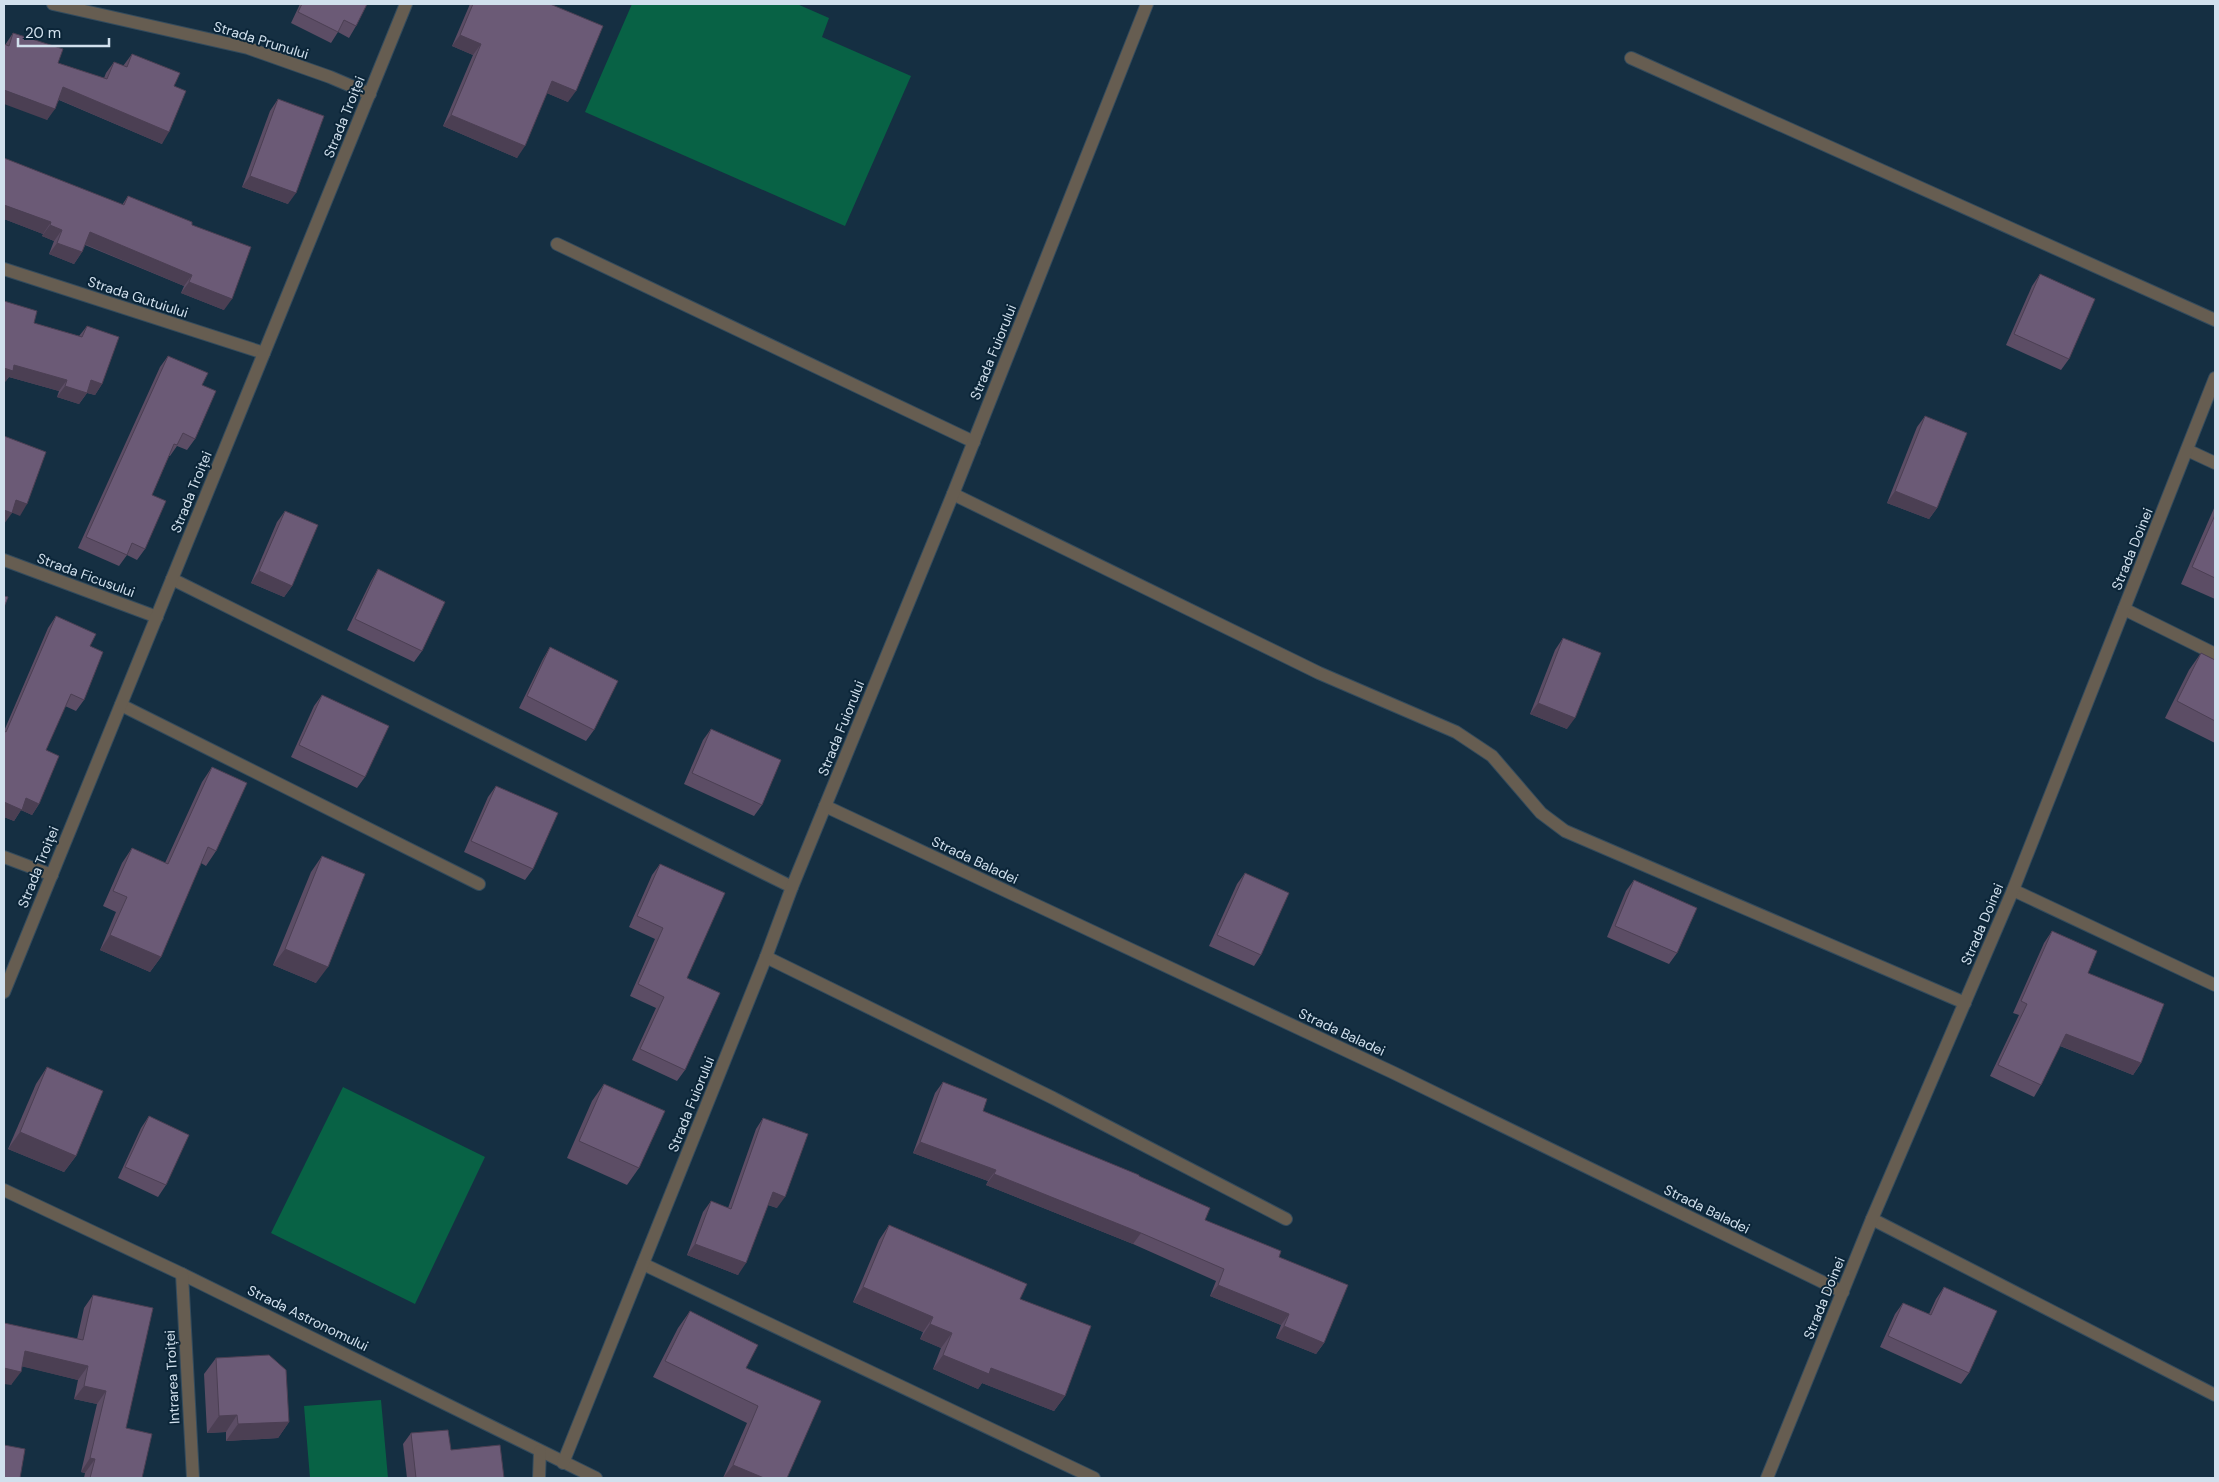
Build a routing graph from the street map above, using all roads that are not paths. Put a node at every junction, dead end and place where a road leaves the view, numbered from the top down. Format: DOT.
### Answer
graph roads {
  1 [pos="54,4"];
  2 [pos="406,4"];
  3 [pos="1147,4"];
  4 [pos="1631,58"];
  5 [pos="370,94"];
  6 [pos="557,244"];
  7 [pos="4,269"];
  8 [pos="2215,320"];
  9 [pos="264,353"];
  10 [pos="2215,378"];
  11 [pos="974,442"];
  12 [pos="2187,450"];
  13 [pos="2215,463"];
  14 [pos="953,494"];
  15 [pos="4,560"];
  16 [pos="172,579"];
  17 [pos="2124,609"];
  18 [pos="157,617"];
  19 [pos="2215,654"];
  20 [pos="121,705"];
  21 [pos="826,806"];
  22 [pos="4,857"];
  23 [pos="52,875"];
  24 [pos="479,884"];
  25 [pos="792,887"];
  26 [pos="2014,890"];
  27 [pos="766,957"];
  28 [pos="2215,985"];
  29 [pos="4,992"];
  30 [pos="1965,1003"];
  31 [pos="4,1190"];
  32 [pos="1286,1219"];
  33 [pos="1872,1219"];
  34 [pos="643,1264"];
  35 [pos="182,1274"];
  36 [pos="1842,1292"];
  37 [pos="2215,1395"];
  38 [pos="540,1451"];
  39 [pos="563,1463"];
  40 [pos="193,1478"];
  41 [pos="539,1478"];
  42 [pos="596,1478"];
  43 [pos="1094,1478"];
  44 [pos="1766,1478"];
  1 -- 5 [label="street, Strada Prunului"];
  2 -- 5 [label="street, Strada Troiței"];
  3 -- 11 [label="street, Strada Fuiorului"];
  4 -- 8 [label="street"];
  5 -- 9 [label="street, Strada Troiței"];
  6 -- 11 [label="street"];
  7 -- 9 [label="street, Strada Gutuiului"];
  9 -- 16 [label="street, Strada Troiței"];
  10 -- 12 [label="street, Strada Doinei"];
  11 -- 14 [label="street, Strada Fuiorului"];
  12 -- 13 [label="street"];
  12 -- 17 [label="street, Strada Doinei"];
  14 -- 21 [label="street, Strada Fuiorului"];
  14 -- 30 [label="street"];
  15 -- 18 [label="street, Strada Ficusului"];
  16 -- 18 [label="street, Strada Troiței"];
  16 -- 25 [label="street"];
  17 -- 19 [label="street"];
  17 -- 26 [label="street, Strada Doinei"];
  18 -- 20 [label="street, Strada Troiței"];
  20 -- 23 [label="street, Strada Troiței"];
  20 -- 24 [label="street"];
  21 -- 25 [label="street, Strada Fuiorului"];
  21 -- 36 [label="street, Strada Baladei"];
  22 -- 23 [label="street"];
  23 -- 29 [label="street, Strada Troiței"];
  25 -- 27 [label="street, Strada Fuiorului"];
  26 -- 28 [label="street"];
  26 -- 30 [label="street, Strada Doinei"];
  27 -- 32 [label="street"];
  27 -- 34 [label="street, Strada Fuiorului"];
  30 -- 33 [label="street, Strada Doinei"];
  31 -- 35 [label="street, Strada Astronomului"];
  33 -- 36 [label="street, Strada Doinei"];
  33 -- 37 [label="street"];
  34 -- 39 [label="street, Strada Fuiorului"];
  34 -- 43 [label="street"];
  35 -- 38 [label="street, Strada Astronomului"];
  35 -- 40 [label="street, Intrarea Troiței"];
  36 -- 44 [label="street, Strada Doinei"];
  38 -- 39 [label="street, Strada Astronomului"];
  38 -- 41 [label="street"];
  39 -- 42 [label="street, Strada Astronomului"];
}
